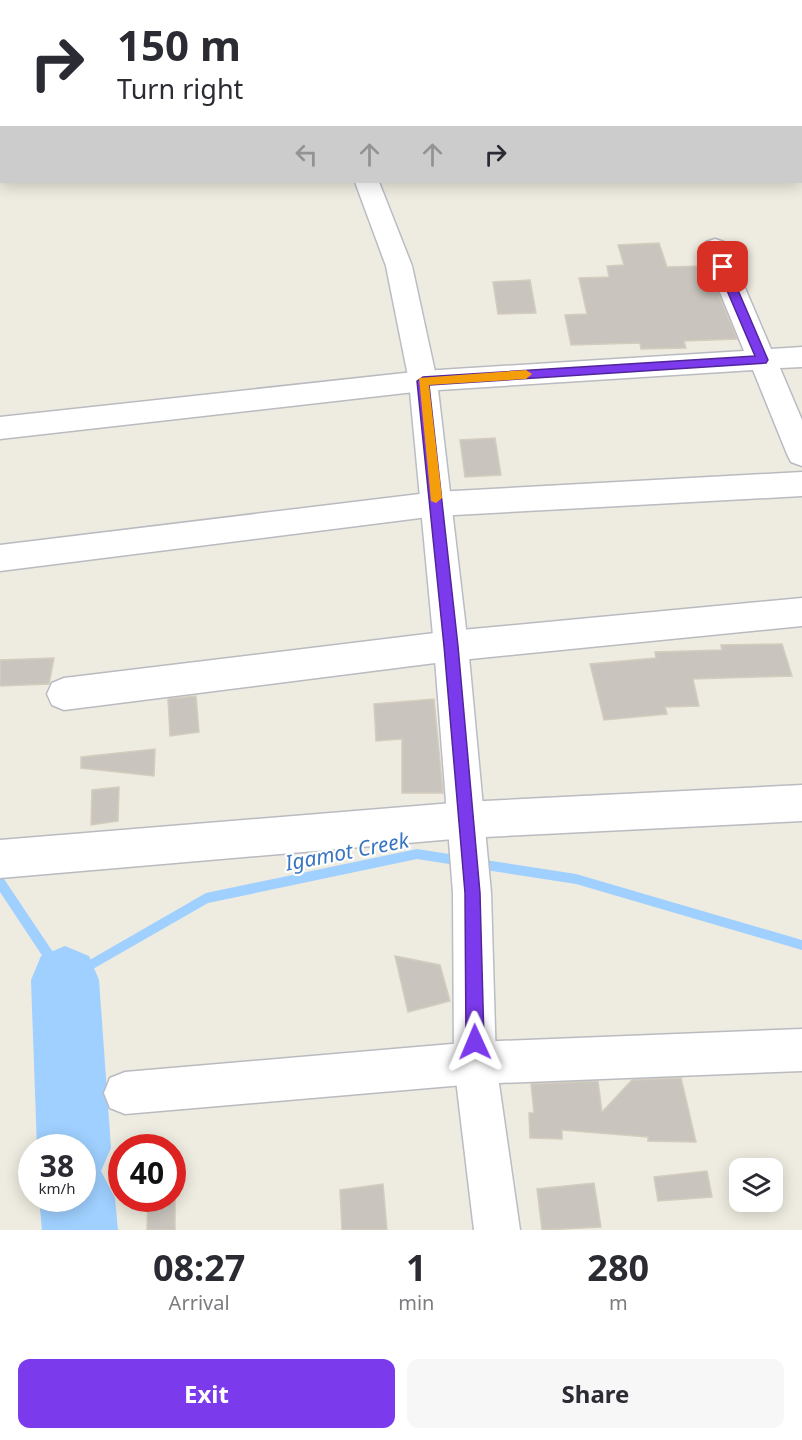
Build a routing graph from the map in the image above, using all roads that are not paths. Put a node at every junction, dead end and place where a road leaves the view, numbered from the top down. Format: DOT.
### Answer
graph roads {
  1 [pos="367,183"];
  2 [pos="715,248"];
  3 [pos="802,357"];
  4 [pos="762,360"];
  5 [pos="423,381"];
  6 [pos="0,428"];
  7 [pos="802,454"];
  8 [pos="802,484"];
  9 [pos="436,504"];
  10 [pos="0,558"];
  11 [pos="802,612"];
  12 [pos="451,646"];
  13 [pos="64,694"];
  14 [pos="802,802"];
  15 [pos="466,835"];
  16 [pos="9,857"];
  17 [pos="802,1050"];
  18 [pos="475,1063"];
  19 [pos="125,1093"];
  20 [pos="497,1230"];
  1 -- 5 [label="street"];
  2 -- 4 [label="street"];
  3 -- 4 [label="street"];
  4 -- 5 [label="street"];
  4 -- 7 [label="street"];
  5 -- 6 [label="street"];
  5 -- 9 [label="street"];
  8 -- 9 [label="street"];
  9 -- 10 [label="street"];
  9 -- 12 [label="street"];
  11 -- 12 [label="street"];
  12 -- 13 [label="street"];
  12 -- 15 [label="street"];
  14 -- 15 [label="street"];
  15 -- 16 [label="street"];
  15 -- 18 [label="street"];
  17 -- 18 [label="street"];
  18 -- 19 [label="street"];
  18 -- 20 [label="street"];
}
